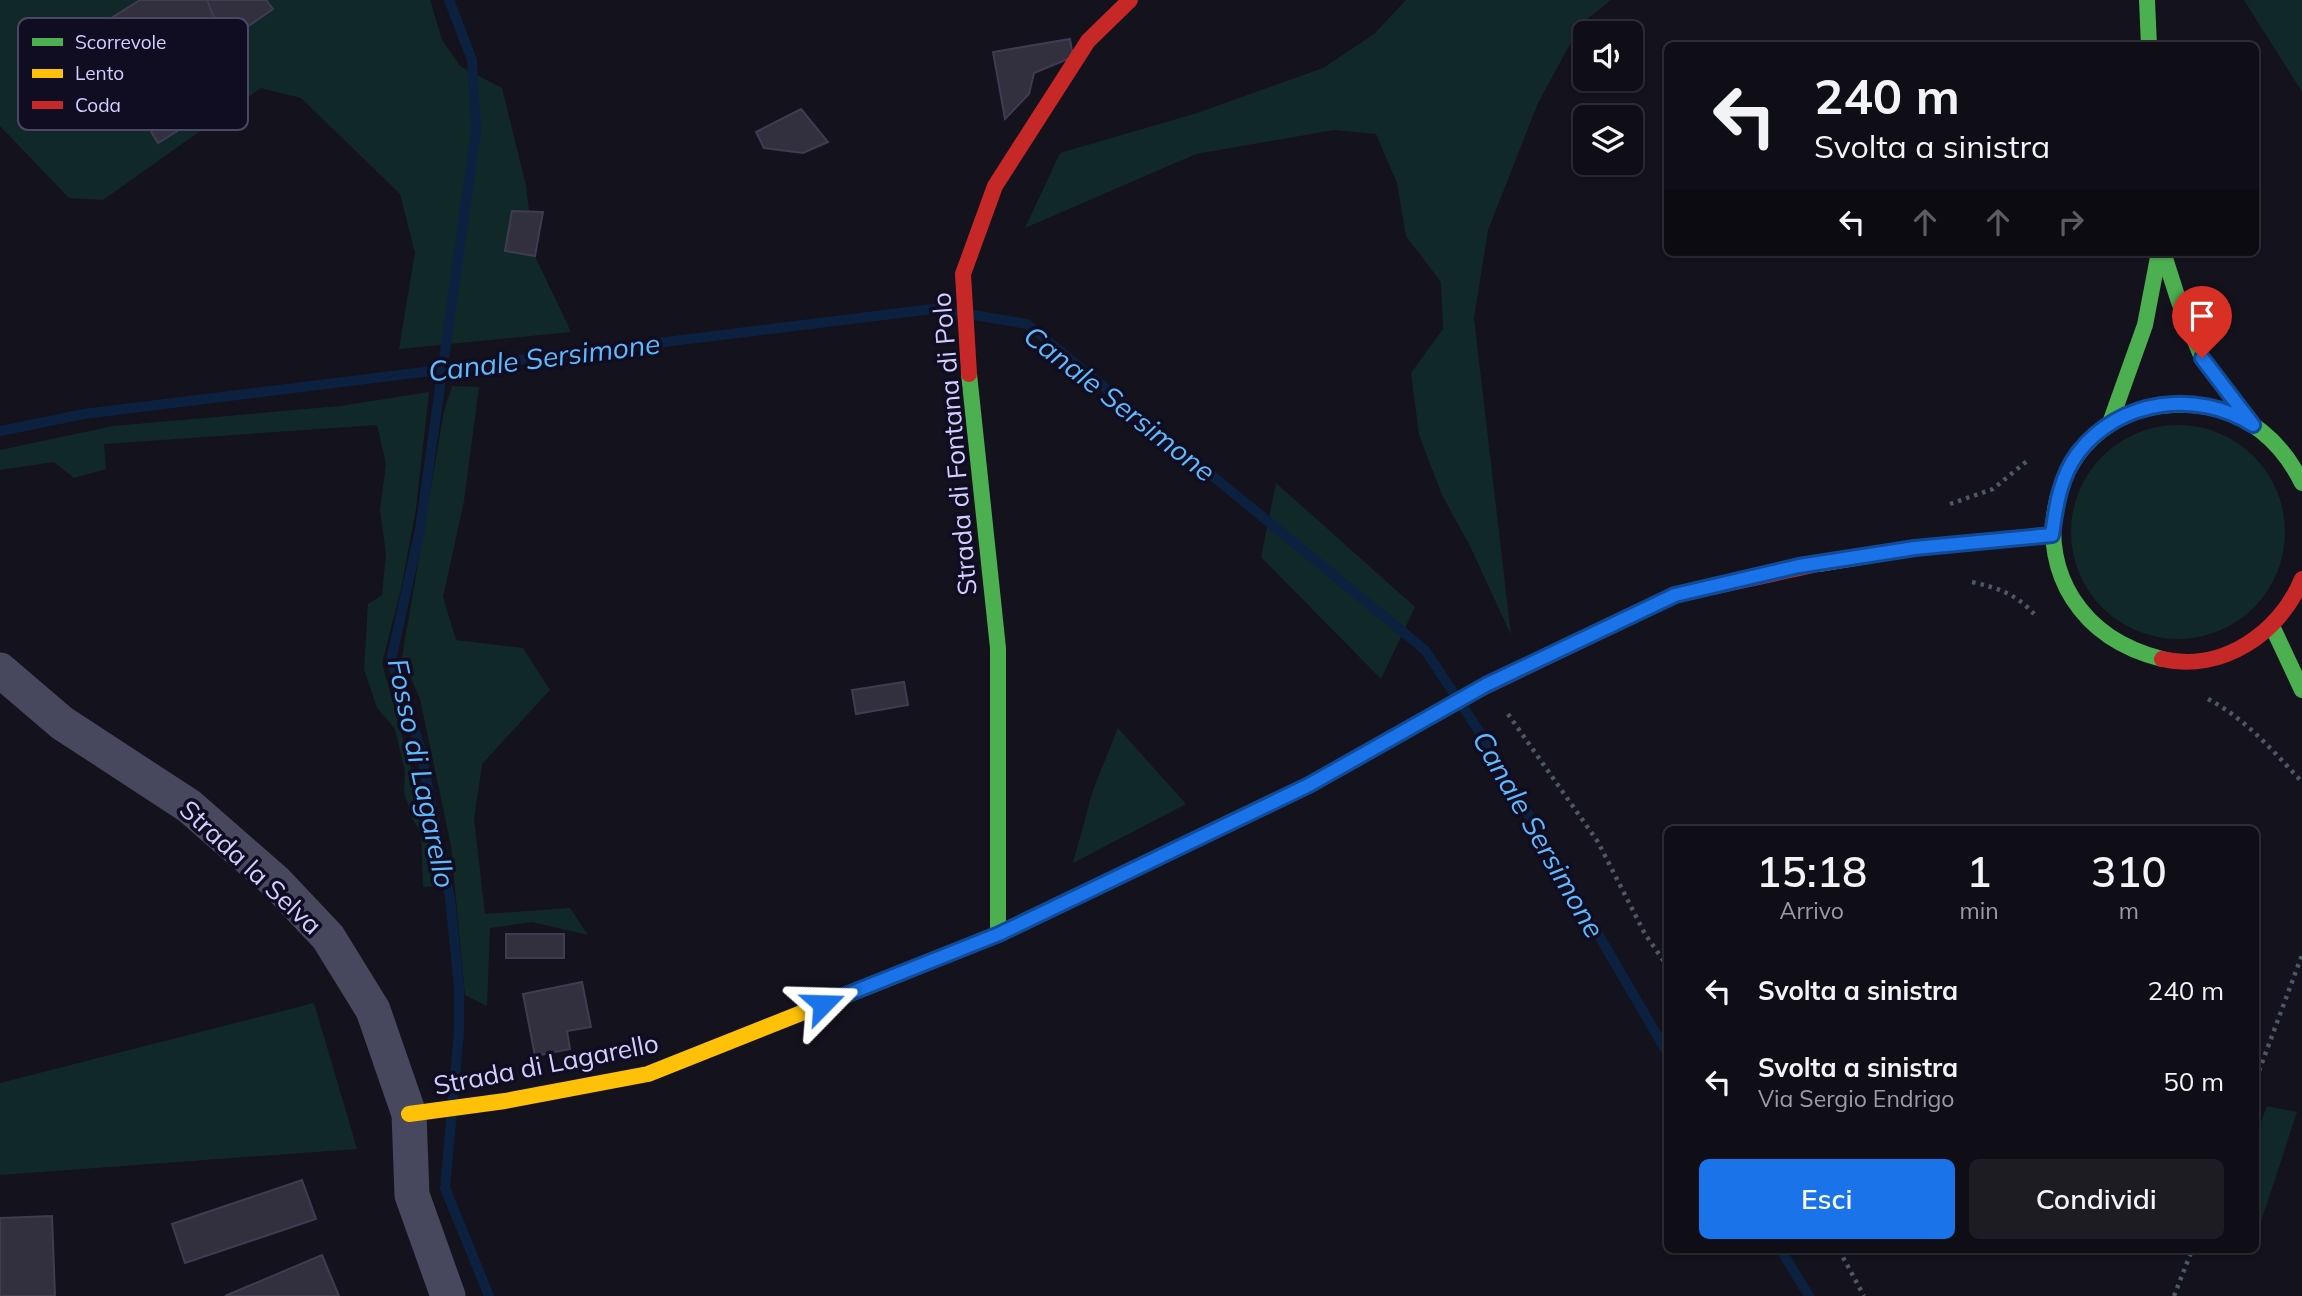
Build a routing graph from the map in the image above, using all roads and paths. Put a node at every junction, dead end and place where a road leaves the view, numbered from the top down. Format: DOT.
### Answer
graph roads {
  1 [pos="1130,0"];
  2 [pos="2147,0"];
  3 [pos="2149,42"];
  4 [pos="2160,256"];
  5 [pos="2162,256"];
  6 [pos="2110,424"];
  7 [pos="2253,425"];
  8 [pos="2302,483"];
  9 [pos="2052,535"];
  10 [pos="2302,579"];
  11 [pos="2272,626"];
  12 [pos="0,670"];
  13 [pos="1486,685"];
  14 [pos="2302,690"];
  15 [pos="999,934"];
  16 [pos="2302,955"];
  17 [pos="1664,961"];
  18 [pos="2259,1071"];
  19 [pos="409,1114"];
  20 [pos="1841,1253"];
  21 [pos="2191,1253"];
  22 [pos="448,1296"];
  23 [pos="1864,1296"];
  24 [pos="2174,1296"];
  1 -- 15 [label="street, Strada di Fontana di Polo"];
  2 -- 3 [label="street"];
  4 -- 6 [label="street"];
  5 -- 7 [label="street"];
  6 -- 7 [label="street"];
  6 -- 9 [label="street"];
  7 -- 8 [label="street"];
  9 -- 11 [label="street"];
  9 -- 13 [label="street, Strada di Lagarello"];
  10 -- 11 [label="street"];
  11 -- 14 [label="street"];
  12 -- 19 [label="street, Strada la Selva"];
  13 -- 15 [label="street, Strada di Lagarello"];
  13 -- 17 [label="path"];
  15 -- 19 [label="street, Strada di Lagarello"];
  16 -- 18 [label="path"];
  19 -- 22 [label="street, Strada la Selva"];
  20 -- 23 [label="path"];
  21 -- 24 [label="path"];
}
